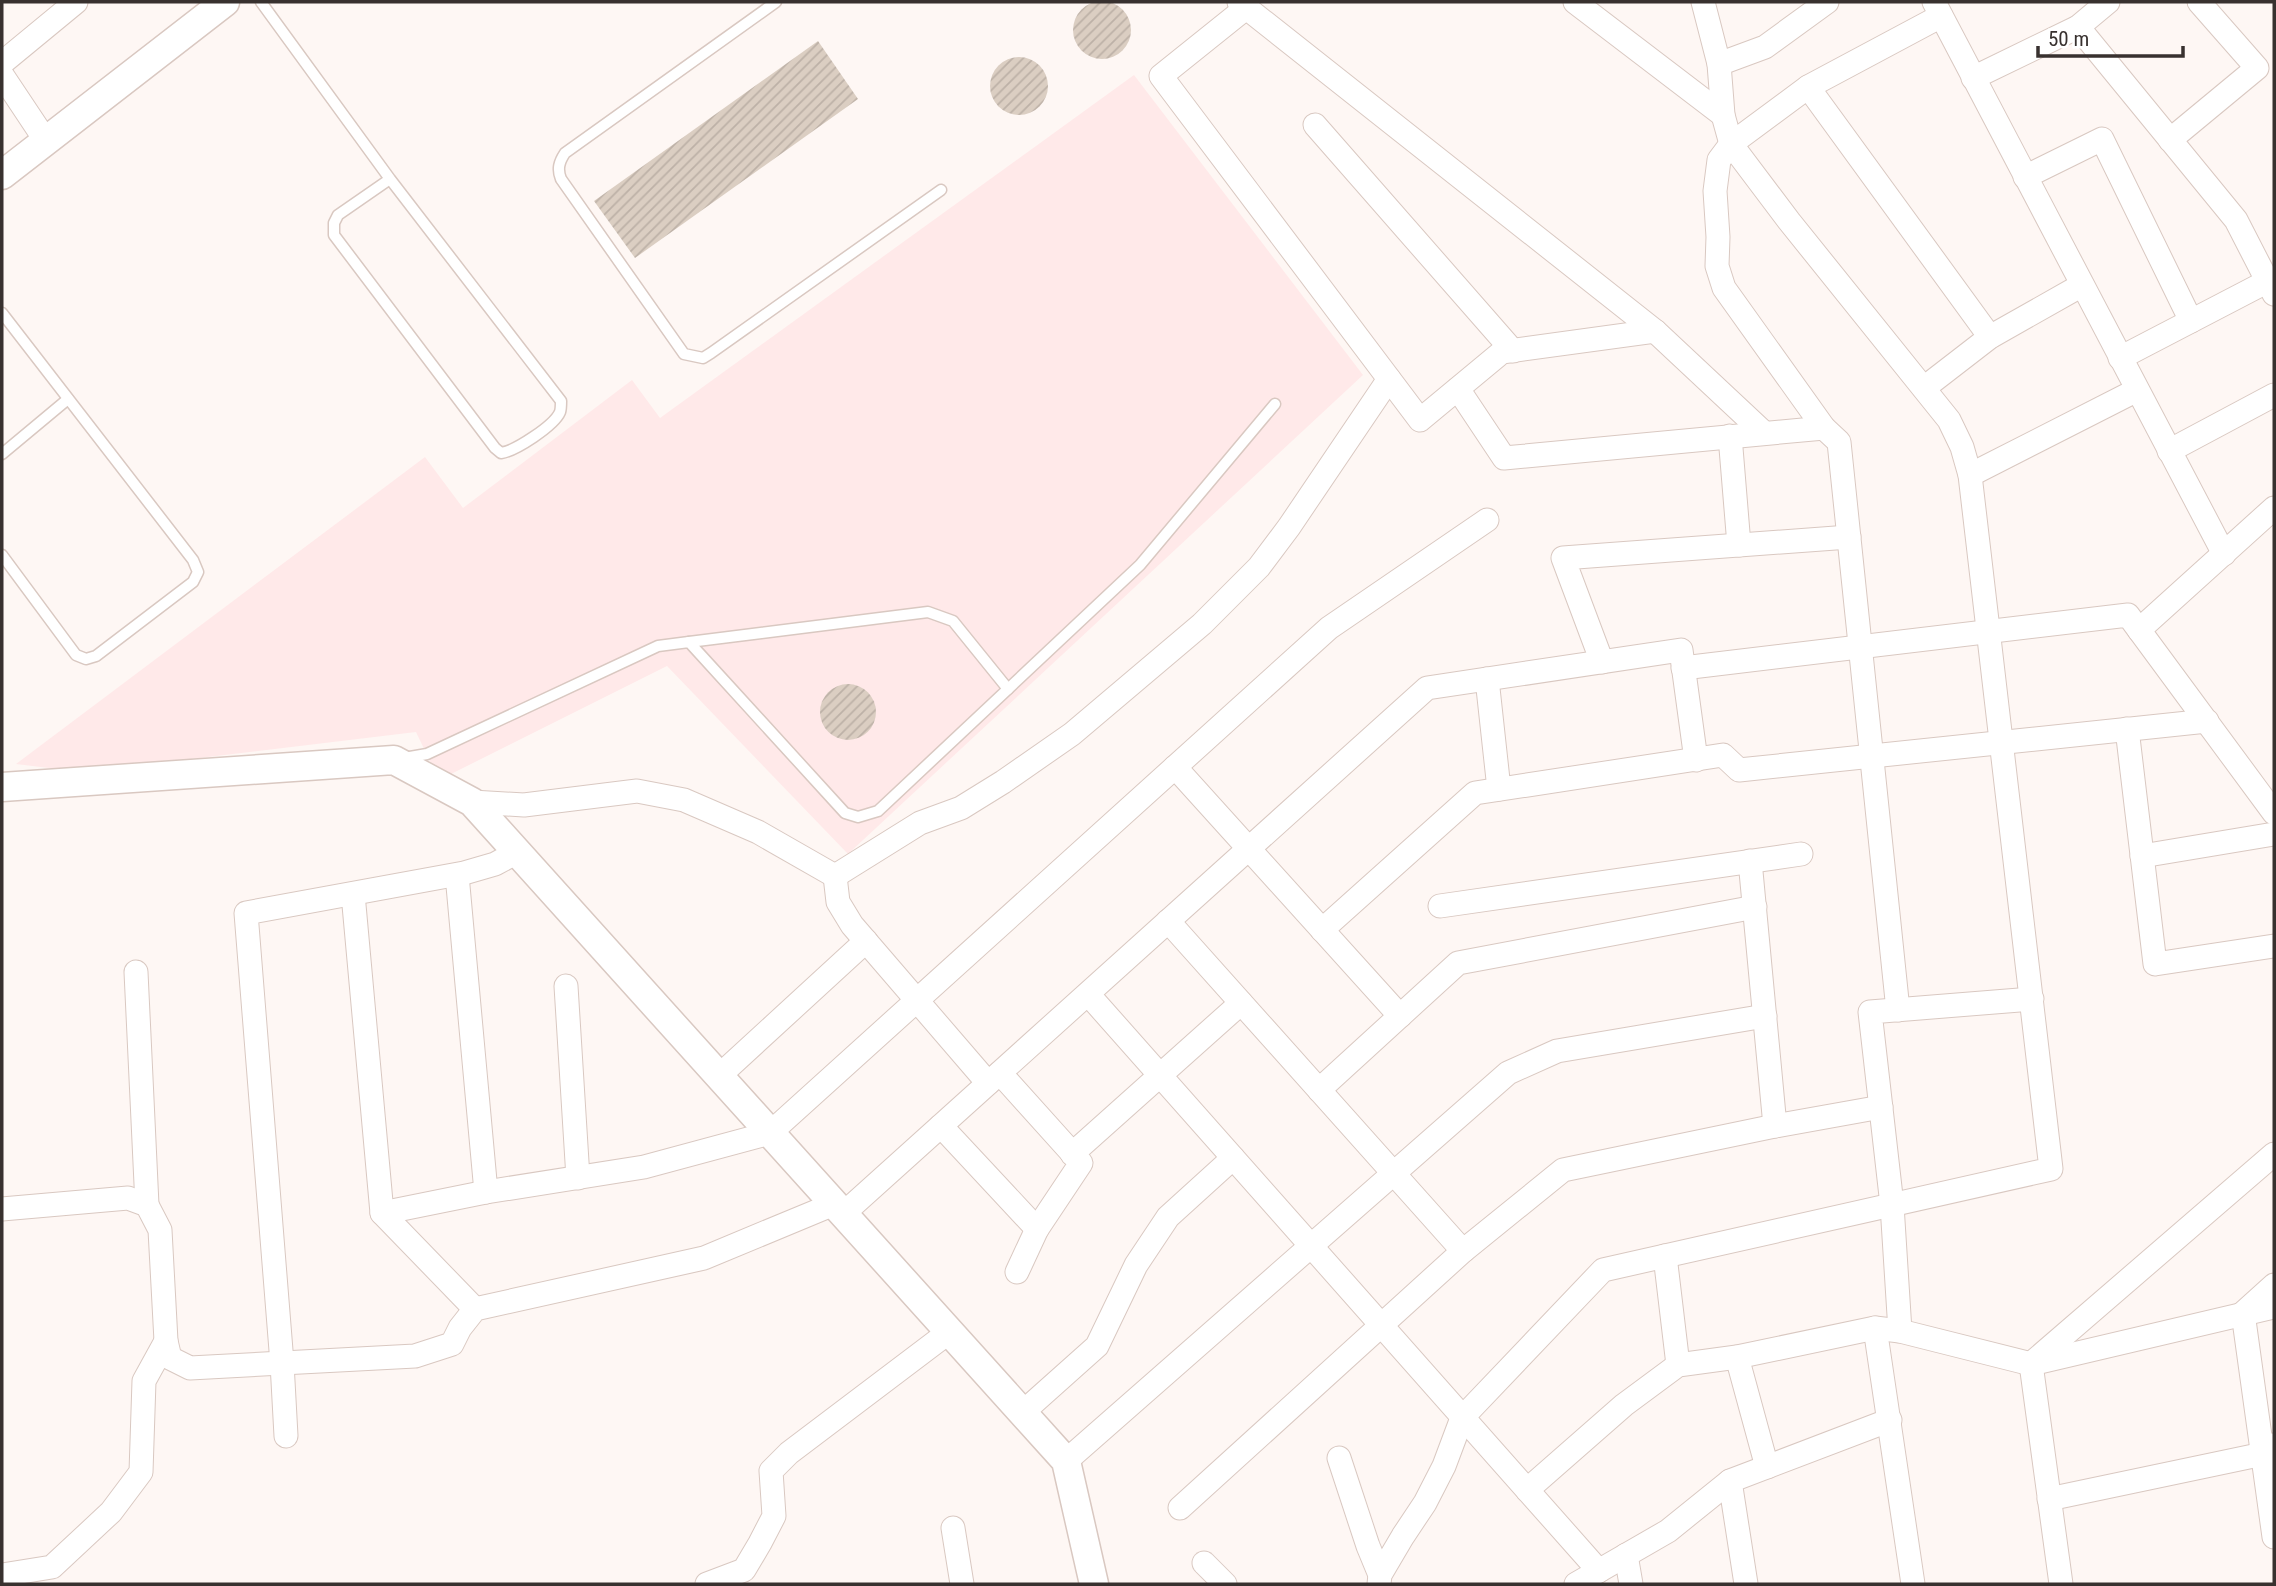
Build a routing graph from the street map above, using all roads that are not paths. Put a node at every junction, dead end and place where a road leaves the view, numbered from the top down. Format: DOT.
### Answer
graph roads {
  1 [pos="225,2"];
  2 [pos="261,2"];
  3 [pos="776,2"];
  4 [pos="1575,2"];
  5 [pos="1703,2"];
  6 [pos="1827,2"];
  7 [pos="2108,2"];
  8 [pos="2199,2"];
  9 [pos="70,4"];
  10 [pos="1243,5"];
  11 [pos="1937,9"];
  12 [pos="2078,27"];
  13 [pos="2,63"];
  14 [pos="1719,64"];
  15 [pos="2,75"];
  16 [pos="1973,78"];
  17 [pos="1808,87"];
  18 [pos="1723,114"];
  19 [pos="1315,125"];
  20 [pos="2170,140"];
  21 [pos="46,141"];
  22 [pos="1731,144"];
  23 [pos="2,175"];
  24 [pos="2025,177"];
  25 [pos="390,180"];
  26 [pos="941,190"];
  27 [pos="2082,285"];
  28 [pos="2271,287"];
  29 [pos="2,313"];
  30 [pos="2191,321"];
  31 [pos="1655,331"];
  32 [pos="1990,337"];
  33 [pos="1513,351"];
  34 [pos="2120,358"];
  35 [pos="1389,379"];
  36 [pos="1924,388"];
  37 [pos="1458,389"];
  38 [pos="2137,390"];
  39 [pos="2274,395"];
  40 [pos="68,398"];
  41 [pos="1275,404"];
  42 [pos="1824,428"];
  43 [pos="1765,433"];
  44 [pos="1730,436"];
  45 [pos="2169,451"];
  46 [pos="2,454"];
  47 [pos="1970,475"];
  48 [pos="2274,508"];
  49 [pos="1487,520"];
  50 [pos="1849,537"];
  51 [pos="1739,545"];
  52 [pos="2224,554"];
  53 [pos="2,555"];
  54 [pos="2139,630"];
  55 [pos="1989,631"];
  56 [pos="690,642"];
  57 [pos="1860,647"];
  58 [pos="1602,662"];
  59 [pos="1683,668"];
  60 [pos="1487,679"];
  61 [pos="1008,689"];
  62 [pos="2207,721"];
  63 [pos="2127,729"];
  64 [pos="2002,742"];
  65 [pos="1871,756"];
  66 [pos="394,760"];
  67 [pos="1696,760"];
  68 [pos="1175,767"];
  69 [pos="2,788"];
  70 [pos="1499,789"];
  71 [pos="472,802"];
  72 [pos="2274,813"];
  73 [pos="2274,834"];
  74 [pos="1249,849"];
  75 [pos="517,852"];
  76 [pos="1801,854"];
  77 [pos="2142,856"];
  78 [pos="1750,861"];
  79 [pos="457,875"];
  80 [pos="835,876"];
  81 [pos="353,894"];
  82 [pos="1440,906"];
  83 [pos="1755,907"];
  84 [pos="1168,921"];
  85 [pos="1322,930"];
  86 [pos="866,941"];
  87 [pos="2274,946"];
  88 [pos="136,972"];
  89 [pos="566,986"];
  90 [pos="1088,994"];
  91 [pos="2032,999"];
  92 [pos="917,1000"];
  93 [pos="1241,1003"];
  94 [pos="1898,1010"];
  95 [pos="1400,1016"];
  96 [pos="1765,1016"];
  97 [pos="719,1076"];
  98 [pos="1160,1076"];
  99 [pos="994,1078"];
  100 [pos="1319,1090"];
  101 [pos="1881,1107"];
  102 [pos="941,1126"];
  103 [pos="1775,1126"];
  104 [pos="770,1133"];
  105 [pos="1072,1154"];
  106 [pos="1233,1158"];
  107 [pos="2270,1166"];
  108 [pos="1393,1173"];
  109 [pos="578,1178"];
  110 [pos="486,1192"];
  111 [pos="147,1205"];
  112 [pos="1892,1205"];
  113 [pos="2,1209"];
  114 [pos="839,1209"];
  115 [pos="382,1213"];
  116 [pos="1037,1229"];
  117 [pos="1310,1246"];
  118 [pos="1463,1251"];
  119 [pos="1665,1256"];
  120 [pos="1017,1272"];
  121 [pos="2274,1285"];
  122 [pos="2274,1307"];
  123 [pos="475,1309"];
  124 [pos="2243,1313"];
  125 [pos="1381,1326"];
  126 [pos="1875,1328"];
  127 [pos="1900,1331"];
  128 [pos="949,1332"];
  129 [pos="166,1341"];
  130 [pos="1737,1357"];
  131 [pos="282,1363"];
  132 [pos="2031,1364"];
  133 [pos="1678,1365"];
  134 [pos="1022,1413"];
  135 [pos="1462,1418"];
  136 [pos="1890,1420"];
  137 [pos="286,1436"];
  138 [pos="2268,1449"];
  139 [pos="1339,1458"];
  140 [pos="1066,1461"];
  141 [pos="1767,1467"];
  142 [pos="1730,1481"];
  143 [pos="1527,1490"];
  144 [pos="2049,1499"];
  145 [pos="1180,1508"];
  146 [pos="953,1528"];
  147 [pos="2274,1537"];
  148 [pos="1626,1555"];
  149 [pos="1204,1563"];
  150 [pos="1600,1571"];
  151 [pos="2,1575"];
  152 [pos="1380,1580"];
  153 [pos="707,1584"];
  154 [pos="962,1584"];
  155 [pos="1094,1584"];
  156 [pos="1225,1584"];
  157 [pos="1576,1584"];
  158 [pos="1631,1584"];
  159 [pos="1746,1584"];
  160 [pos="1913,1584"];
  161 [pos="2061,1584"];
  1 -- 21 [label="street"];
  2 -- 25 [label="lane"];
  3 -- 26 [label="lane"];
  4 -- 18 [label="street"];
  5 -- 14 [label="street"];
  6 -- 14 [label="street"];
  7 -- 12 [label="street"];
  8 -- 20 [label="street"];
  9 -- 13 [label="street"];
  10 -- 31 [label="street"];
  10 -- 35 [label="street"];
  11 -- 16 [label="street"];
  11 -- 17 [label="street"];
  12 -- 16 [label="street"];
  12 -- 20 [label="street"];
  14 -- 18 [label="street"];
  15 -- 21 [label="street"];
  16 -- 24 [label="street"];
  17 -- 22 [label="street"];
  17 -- 32 [label="street"];
  18 -- 22 [label="street"];
  19 -- 33 [label="street"];
  20 -- 28 [label="street"];
  21 -- 23 [label="street"];
  22 -- 36 [label="street"];
  22 -- 42 [label="street"];
  24 -- 27 [label="street"];
  24 -- 30 [label="street"];
  25 -- 25 [label="lane"];
  27 -- 32 [label="street"];
  27 -- 34 [label="street"];
  28 -- 30 [label="street"];
  29 -- 40 [label="lane"];
  30 -- 34 [label="street"];
  31 -- 33 [label="street"];
  31 -- 43 [label="street"];
  32 -- 36 [label="street"];
  33 -- 37 [label="street"];
  34 -- 38 [label="street"];
  35 -- 37 [label="street"];
  35 -- 80 [label="street"];
  36 -- 47 [label="street"];
  37 -- 44 [label="street"];
  38 -- 45 [label="street"];
  38 -- 47 [label="street"];
  39 -- 45 [label="street"];
  40 -- 46 [label="lane"];
  40 -- 53 [label="lane"];
  41 -- 61 [label="lane"];
  42 -- 43 [label="street"];
  42 -- 50 [label="street"];
  43 -- 44 [label="street"];
  44 -- 51 [label="street"];
  45 -- 52 [label="street"];
  47 -- 55 [label="street"];
  48 -- 52 [label="street"];
  49 -- 68 [label="street"];
  50 -- 51 [label="street"];
  50 -- 57 [label="street"];
  51 -- 58 [label="street"];
  52 -- 54 [label="street"];
  54 -- 55 [label="street"];
  54 -- 62 [label="street"];
  55 -- 57 [label="street"];
  55 -- 64 [label="street"];
  56 -- 61 [label="lane"];
  56 -- 61 [label="lane"];
  56 -- 66 [label="lane"];
  57 -- 59 [label="street"];
  57 -- 65 [label="street"];
  58 -- 59 [label="street"];
  58 -- 60 [label="street"];
  59 -- 67 [label="street"];
  60 -- 70 [label="street"];
  60 -- 74 [label="street"];
  62 -- 63 [label="street"];
  62 -- 72 [label="street"];
  63 -- 64 [label="street"];
  63 -- 77 [label="street"];
  64 -- 65 [label="street"];
  64 -- 91 [label="street"];
  65 -- 67 [label="street"];
  65 -- 94 [label="street"];
  66 -- 69 [label="street"];
  66 -- 71 [label="street"];
  67 -- 70 [label="street"];
  68 -- 74 [label="street"];
  68 -- 92 [label="street"];
  70 -- 85 [label="street"];
  71 -- 75 [label="street"];
  71 -- 80 [label="street"];
  73 -- 77 [label="street"];
  74 -- 84 [label="street"];
  74 -- 85 [label="street"];
  75 -- 79 [label="street"];
  75 -- 97 [label="street"];
  76 -- 78 [label="street"];
  77 -- 87 [label="street"];
  78 -- 82 [label="street"];
  78 -- 83 [label="street"];
  79 -- 81 [label="street"];
  79 -- 110 [label="street"];
  80 -- 86 [label="street"];
  81 -- 115 [label="street"];
  81 -- 131 [label="street"];
  83 -- 95 [label="street"];
  83 -- 96 [label="street"];
  84 -- 90 [label="street"];
  84 -- 93 [label="street"];
  85 -- 95 [label="street"];
  86 -- 92 [label="street"];
  86 -- 97 [label="street"];
  88 -- 111 [label="street"];
  89 -- 109 [label="street"];
  90 -- 98 [label="street"];
  90 -- 99 [label="street"];
  91 -- 94 [label="street"];
  91 -- 112 [label="street"];
  92 -- 99 [label="street"];
  92 -- 104 [label="street"];
  93 -- 98 [label="street"];
  93 -- 100 [label="street"];
  94 -- 101 [label="street"];
  95 -- 100 [label="street"];
  96 -- 103 [label="street"];
  96 -- 108 [label="street"];
  97 -- 104 [label="street"];
  98 -- 105 [label="street"];
  98 -- 106 [label="street"];
  99 -- 102 [label="street"];
  99 -- 105 [label="street"];
  100 -- 108 [label="street"];
  101 -- 103 [label="street"];
  101 -- 112 [label="street"];
  102 -- 114 [label="street"];
  102 -- 116 [label="street"];
  103 -- 118 [label="street"];
  104 -- 109 [label="street"];
  104 -- 114 [label="street"];
  105 -- 116 [label="street"];
  106 -- 117 [label="street"];
  106 -- 134 [label="street"];
  107 -- 132 [label="street"];
  108 -- 117 [label="street"];
  108 -- 118 [label="street"];
  109 -- 110 [label="street"];
  110 -- 115 [label="street"];
  111 -- 113 [label="street"];
  111 -- 129 [label="street"];
  112 -- 119 [label="street"];
  112 -- 127 [label="street"];
  114 -- 123 [label="street"];
  114 -- 128 [label="street"];
  115 -- 123 [label="street"];
  116 -- 120 [label="street"];
  117 -- 125 [label="street"];
  117 -- 140 [label="street"];
  118 -- 125 [label="street"];
  119 -- 133 [label="street"];
  119 -- 135 [label="street"];
  121 -- 124 [label="street"];
  122 -- 124 [label="street"];
  123 -- 131 [label="street"];
  124 -- 132 [label="street"];
  124 -- 138 [label="street"];
  125 -- 135 [label="street"];
  125 -- 145 [label="street"];
  126 -- 127 [label="street"];
  126 -- 130 [label="street"];
  126 -- 136 [label="street"];
  127 -- 132 [label="street"];
  128 -- 134 [label="street"];
  128 -- 153 [label="street"];
  129 -- 131 [label="street"];
  129 -- 151 [label="street"];
  130 -- 133 [label="street"];
  130 -- 141 [label="street"];
  131 -- 137 [label="street"];
  132 -- 144 [label="street"];
  133 -- 143 [label="street"];
  134 -- 140 [label="street"];
  135 -- 143 [label="street"];
  135 -- 152 [label="street"];
  136 -- 141 [label="street"];
  136 -- 160 [label="street"];
  138 -- 144 [label="street"];
  138 -- 147 [label="street"];
  139 -- 152 [label="street"];
  140 -- 155 [label="street"];
  141 -- 142 [label="street"];
  142 -- 148 [label="street"];
  142 -- 159 [label="street"];
  143 -- 150 [label="street"];
  144 -- 161 [label="street"];
  146 -- 154 [label="street"];
  148 -- 150 [label="street"];
  148 -- 158 [label="street"];
  149 -- 156 [label="street"];
  150 -- 157 [label="street"];
}
